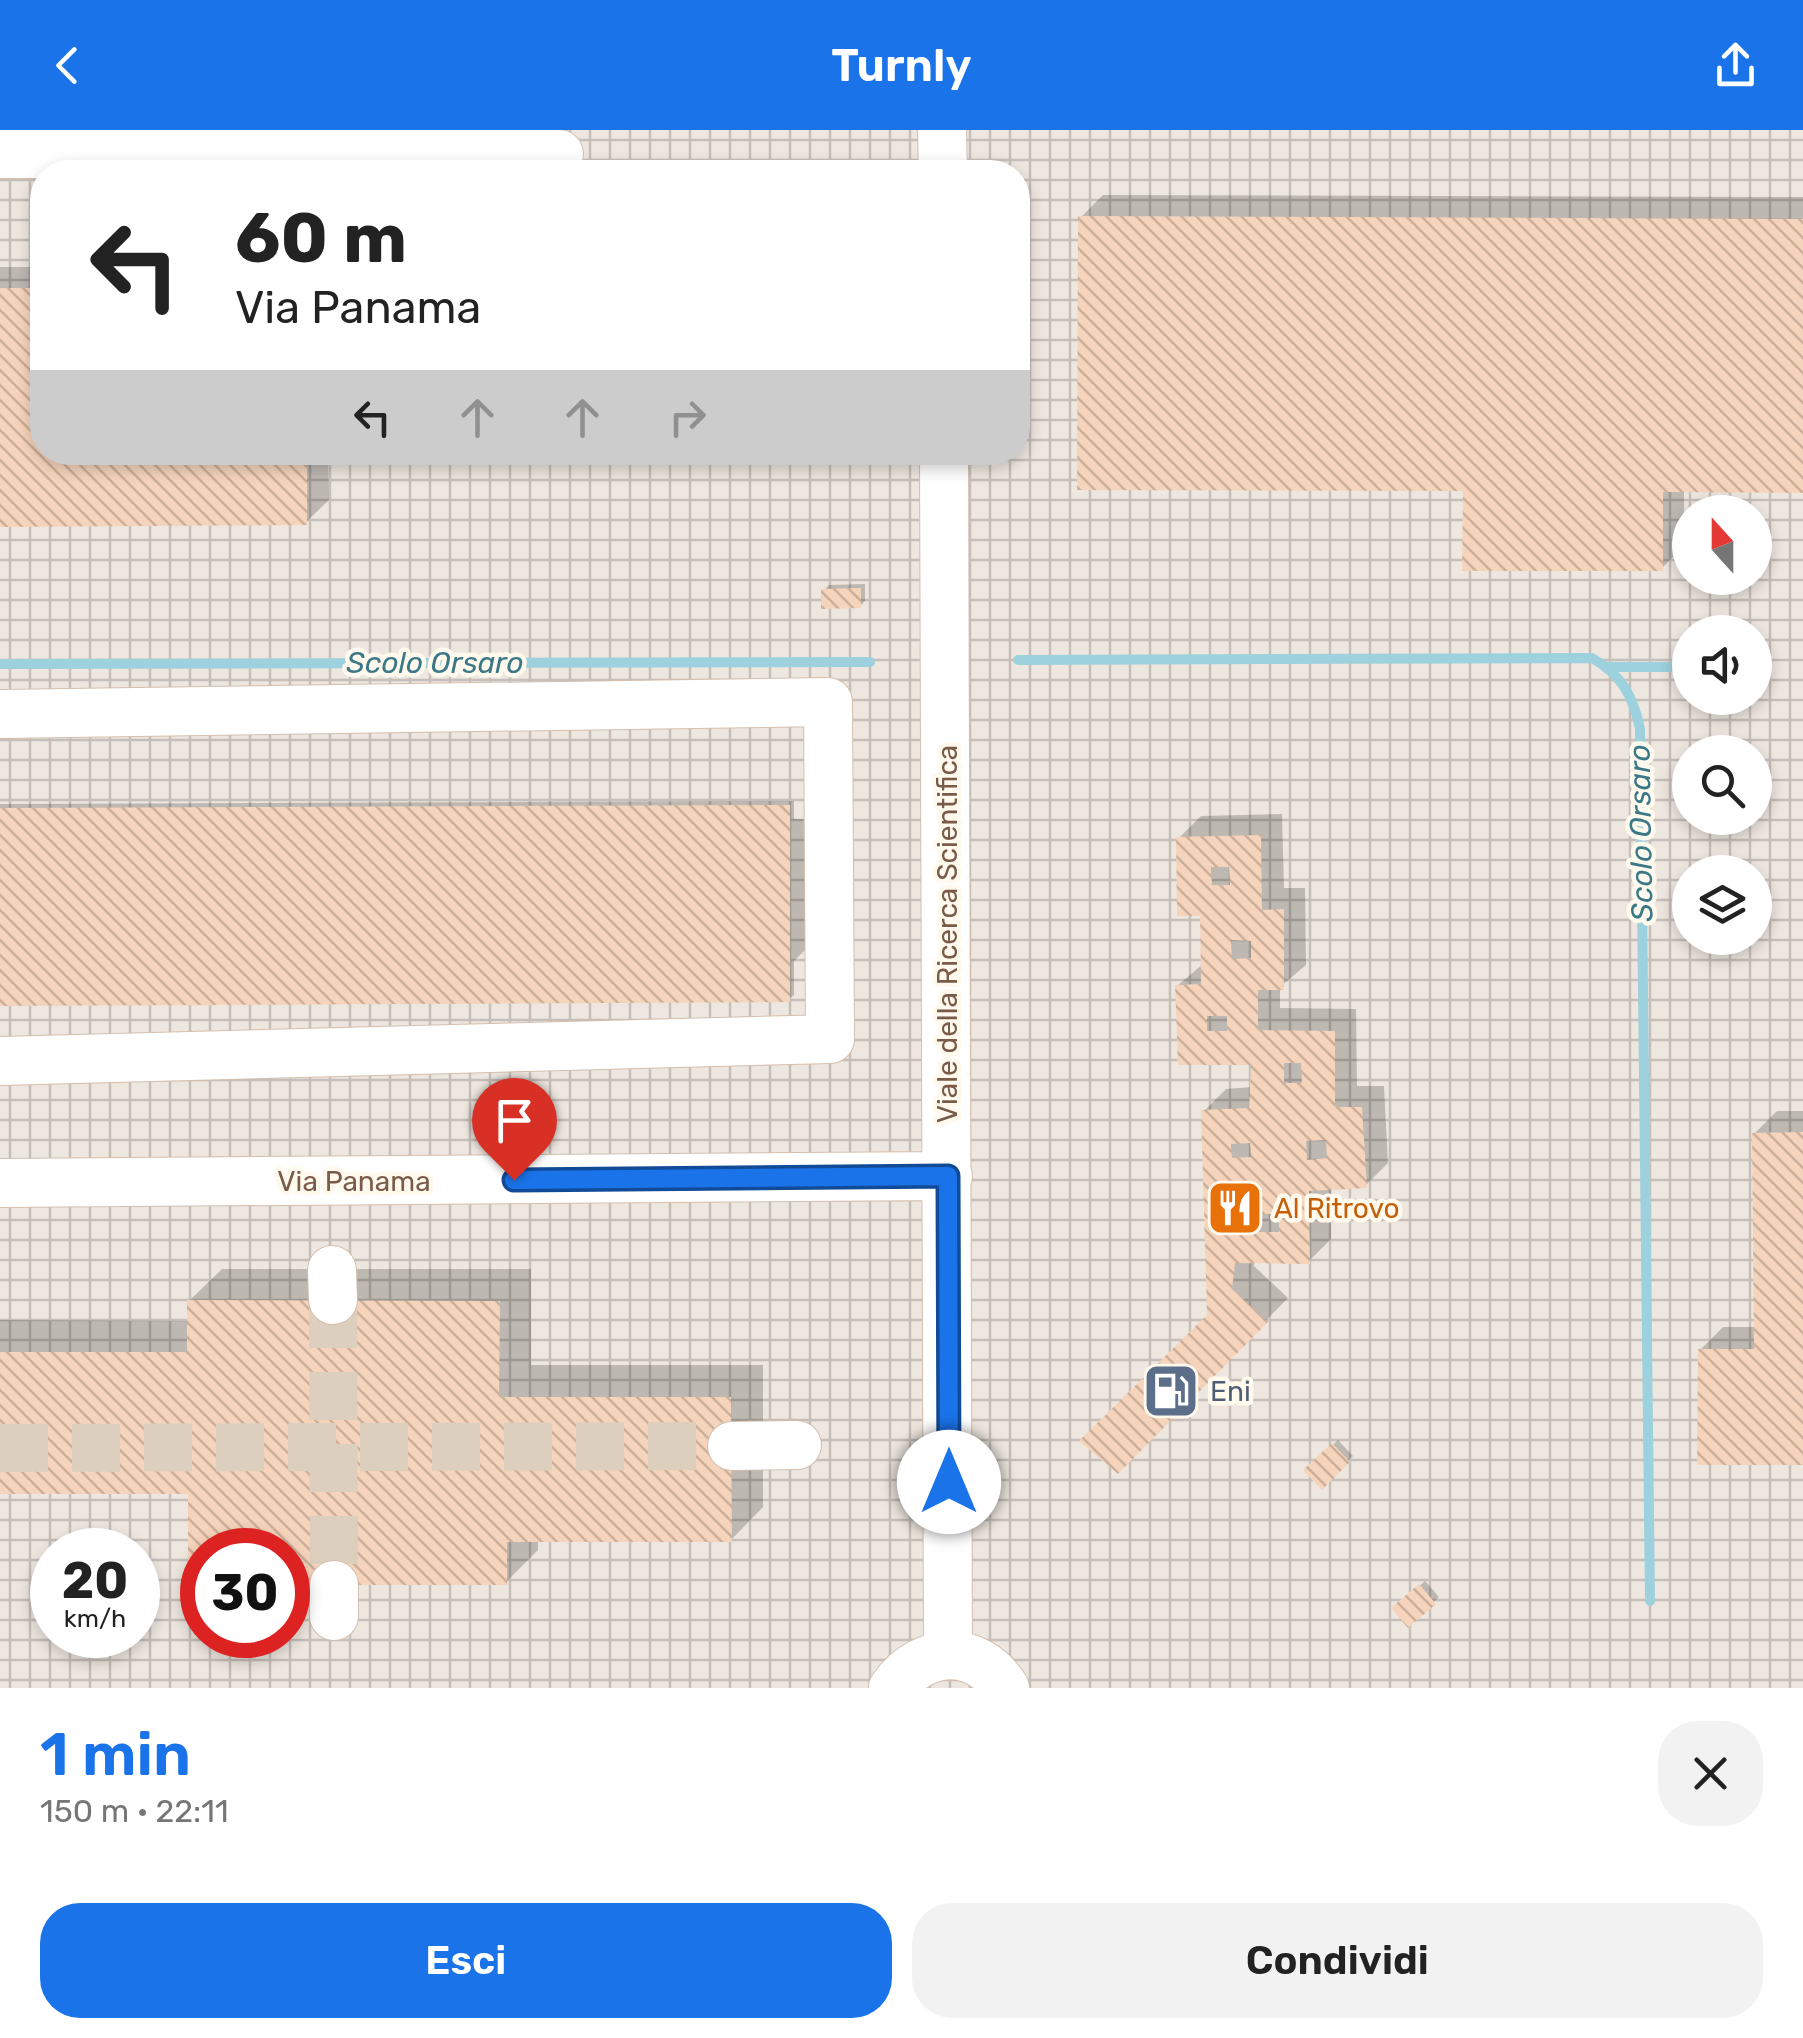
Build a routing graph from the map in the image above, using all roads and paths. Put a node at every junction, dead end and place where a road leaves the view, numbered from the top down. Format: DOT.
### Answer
graph roads {
  1 [pos="942,130"];
  2 [pos="71,142"];
  3 [pos="0,154"];
  4 [pos="558,154"];
  5 [pos="943,160"];
  6 [pos="944,465"];
  7 [pos="0,714"];
  8 [pos="0,1061"];
  9 [pos="948,1176"];
  10 [pos="0,1183"];
  11 [pos="797,1445"];
  12 [pos="732,1446"];
  13 [pos="948,1655"];
  14 [pos="893,1688"];
  15 [pos="1005,1688"];
  1 -- 5 [label="street"];
  2 -- 3 [label="street"];
  2 -- 4 [label="street"];
  6 -- 9 [label="street, Viale della Ricerca Scientifica"];
  7 -- 8 [label="street"];
  9 -- 10 [label="street, Via Panama"];
  9 -- 13 [label="street, Viale della Ricerca Scientifica"];
  11 -- 12 [label="street"];
  13 -- 14 [label="street"];
  13 -- 15 [label="street"];
}
